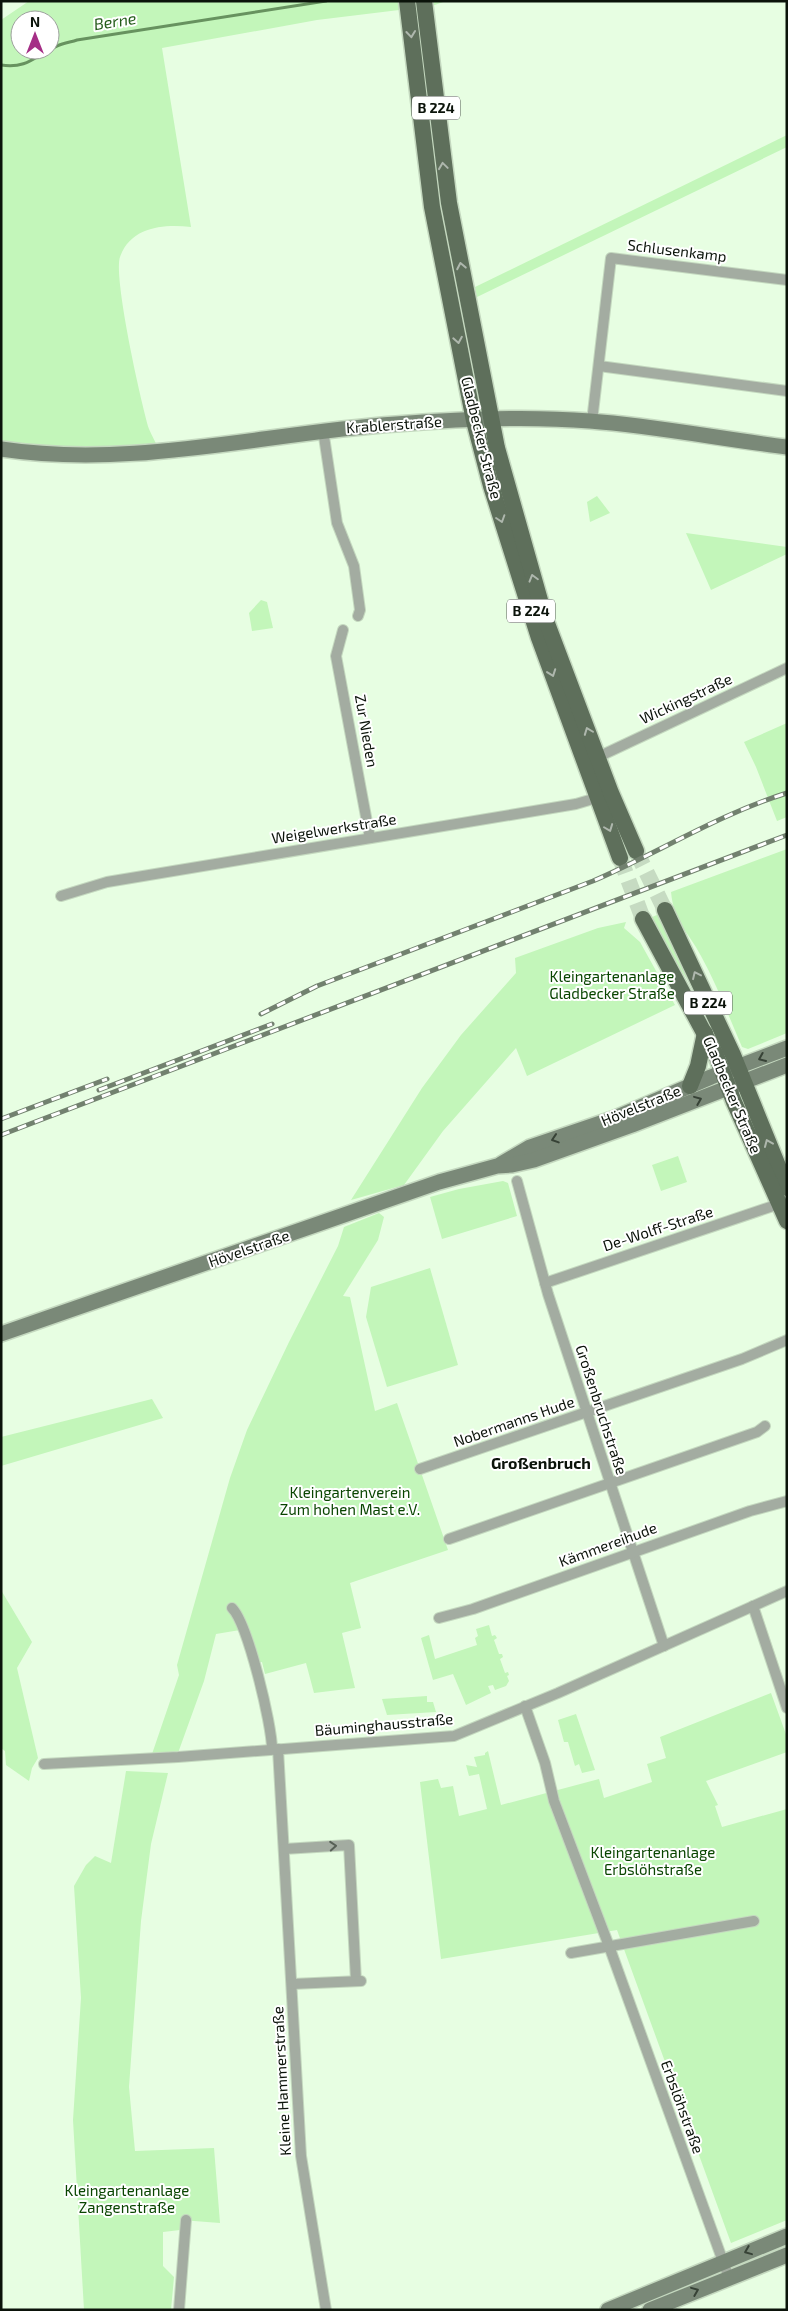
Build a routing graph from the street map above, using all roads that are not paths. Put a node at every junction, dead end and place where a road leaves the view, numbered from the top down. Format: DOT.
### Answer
graph roads {
  1 [pos="407,1"];
  2 [pos="424,1"];
  3 [pos="432,206"];
  4 [pos="451,214"];
  5 [pos="787,280"];
  6 [pos="599,366"];
  7 [pos="787,391"];
  8 [pos="474,421"];
  9 [pos="491,421"];
  10 [pos="592,421"];
  11 [pos="323,430"];
  12 [pos="787,447"];
  13 [pos="1,449"];
  14 [pos="358,616"];
  15 [pos="343,630"];
  16 [pos="787,668"];
  17 [pos="598,757"];
  18 [pos="604,796"];
  19 [pos="370,838"];
  20 [pos="636,851"];
  21 [pos="620,858"];
  22 [pos="61,896"];
  23 [pos="665,910"];
  24 [pos="643,919"];
  25 [pos="705,1033"];
  26 [pos="787,1048"];
  27 [pos="787,1064"];
  28 [pos="733,1078"];
  29 [pos="690,1086"];
  30 [pos="497,1166"];
  31 [pos="517,1181"];
  32 [pos="787,1188"];
  33 [pos="779,1204"];
  34 [pos="787,1222"];
  35 [pos="545,1283"];
  36 [pos="1,1334"];
  37 [pos="787,1340"];
  38 [pos="587,1413"];
  39 [pos="765,1426"];
  40 [pos="420,1469"];
  41 [pos="609,1484"];
  42 [pos="787,1500"];
  43 [pos="449,1539"];
  44 [pos="632,1552"];
  45 [pos="787,1591"];
  46 [pos="753,1606"];
  47 [pos="232,1608"];
  48 [pos="439,1618"];
  49 [pos="664,1646"];
  50 [pos="525,1706"];
  51 [pos="787,1708"];
  52 [pos="275,1749"];
  53 [pos="44,1764"];
  54 [pos="284,1850"];
  55 [pos="754,1922"];
  56 [pos="609,1946"];
  57 [pos="571,1953"];
  58 [pos="292,1984"];
  59 [pos="186,2220"];
  60 [pos="787,2236"];
  61 [pos="787,2255"];
  62 [pos="723,2262"];
  63 [pos="729,2278"];
  64 [pos="639,2304"];
  65 [pos="179,2310"];
  66 [pos="326,2310"];
  67 [pos="608,2310"];
  68 [pos="650,2310"];
  1 -- 3 [label="main road, Gladbecker Straße / B 224, one-way"];
  4 -- 2 [label="main road, Gladbecker Straße / B 224, one-way"];
  3 -- 4 [label="main road"];
  3 -- 8 [label="main road, Gladbecker Straße / B 224, one-way"];
  9 -- 4 [label="main road, Gladbecker Straße / B 224, one-way"];
  5 -- 6 [label="street, Schlusenkamp"];
  6 -- 7 [label="street"];
  6 -- 10 [label="street, Schlusenkamp"];
  8 -- 9 [label="main road, Krablerstraße"];
  8 -- 11 [label="main road, Krablerstraße"];
  8 -- 18 [label="main road, Gladbecker Straße / B 224, one-way"];
  9 -- 10 [label="main road, Krablerstraße"];
  17 -- 9 [label="main road, Gladbecker Straße / B 224, one-way"];
  10 -- 12 [label="main road, Krablerstraße"];
  11 -- 13 [label="main road, Krablerstraße"];
  11 -- 14 [label="street"];
  15 -- 19 [label="street, Zur Nieden"];
  16 -- 17 [label="street, Wickingstraße"];
  17 -- 18 [label="main road, Gladbecker Straße / B 224"];
  18 -- 19 [label="street, Weigelwerkstraße"];
  18 -- 20 [label="main road, Gladbecker Straße / B 224"];
  18 -- 21 [label="main road, Gladbecker Straße / B 224, one-way"];
  19 -- 22 [label="street, Weigelwerkstraße"];
  28 -- 23 [label="main road, Gladbecker Straße / B 224, one-way"];
  24 -- 25 [label="main road, Gladbecker Straße / B 224"];
  25 -- 28 [label="main road, Gladbecker Straße / B 224"];
  25 -- 29 [label="main road"];
  26 -- 28 [label="main road, Hövelstraße, one-way"];
  27 -- 28 [label="main road, Hövelstraße"];
  28 -- 29 [label="main road, Hövelstraße"];
  30 -- 28 [label="main road, Hövelstraße, one-way"];
  32 -- 28 [label="main road, Gladbecker Straße / B 224, one-way"];
  28 -- 33 [label="main road, Gladbecker Straße / B 224"];
  29 -- 30 [label="main road, Hövelstraße, one-way"];
  30 -- 36 [label="main road, Hövelstraße"];
  31 -- 35 [label="street, Großenbruchstraße"];
  33 -- 34 [label="main road, Gladbecker Straße / B 224"];
  33 -- 35 [label="street, De-Wolff-Straße"];
  35 -- 38 [label="street, Großenbruchstraße"];
  37 -- 38 [label="street, Nobermanns Hude"];
  38 -- 40 [label="street, Nobermanns Hude"];
  38 -- 41 [label="street, Großenbruchstraße"];
  39 -- 41 [label="street"];
  41 -- 43 [label="street"];
  41 -- 44 [label="street, Großenbruchstraße"];
  42 -- 44 [label="street, Kämmereihude"];
  44 -- 48 [label="street, Kämmereihude"];
  44 -- 49 [label="street, Großenbruchstraße"];
  45 -- 46 [label="street, Bäuminghausstraße"];
  46 -- 49 [label="street, Bäuminghausstraße"];
  46 -- 51 [label="street"];
  47 -- 52 [label="street, Kleine Hammerstraße"];
  49 -- 50 [label="street, Bäuminghausstraße"];
  50 -- 52 [label="street, Bäuminghausstraße"];
  50 -- 56 [label="street, Erbslöhstraße"];
  52 -- 53 [label="street, Bäuminghausstraße"];
  52 -- 54 [label="street, Kleine Hammerstraße"];
  54 -- 58 [label="street, Kleine Hammerstraße"];
  54 -- 58 [label="street, one-way"];
  55 -- 56 [label="street"];
  56 -- 57 [label="street"];
  56 -- 62 [label="street, Erbslöhstraße"];
  58 -- 66 [label="street, Kleine Hammerstraße"];
  59 -- 65 [label="street"];
  60 -- 62 [label="main road, one-way"];
  61 -- 63 [label="main road"];
  62 -- 63 [label="street, Erbslöhstraße"];
  62 -- 64 [label="main road"];
  68 -- 63 [label="main road, one-way"];
  64 -- 67 [label="main road"];
}
